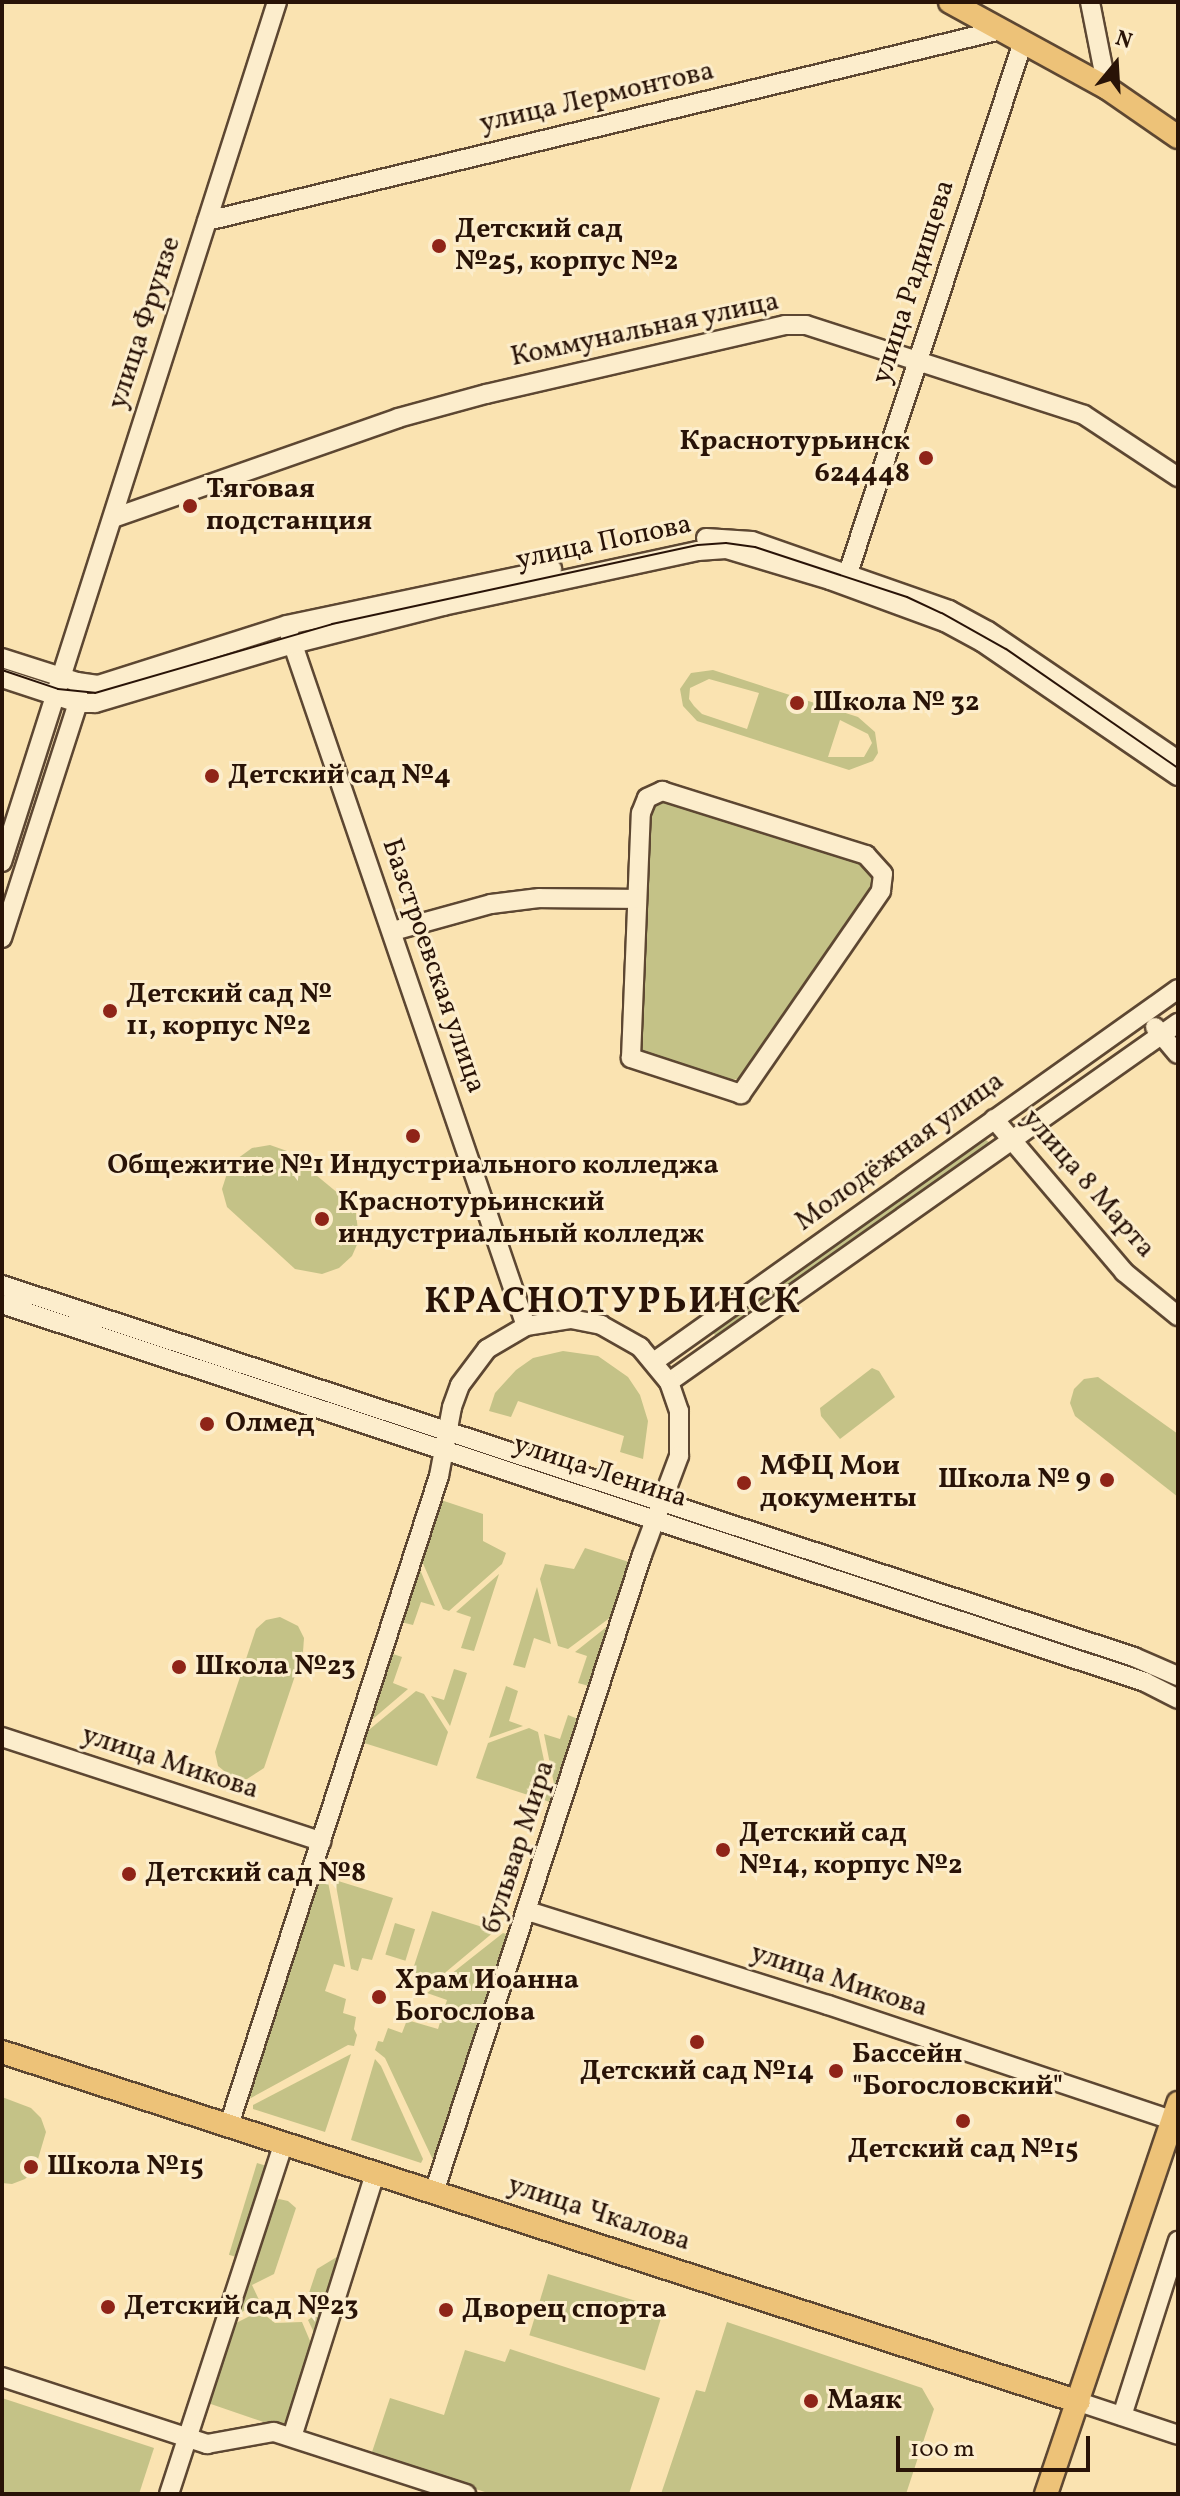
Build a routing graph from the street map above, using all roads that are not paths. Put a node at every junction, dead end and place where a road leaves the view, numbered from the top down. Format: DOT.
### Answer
graph roads {
  1 [pos="277,2"];
  2 [pos="1090,2"];
  3 [pos="958,3"];
  4 [pos="1001,30"];
  5 [pos="1023,42"];
  6 [pos="1107,88"];
  7 [pos="1178,137"];
  8 [pos="207,221"];
  9 [pos="918,361"];
  10 [pos="1178,477"];
  11 [pos="113,518"];
  12 [pos="846,579"];
  13 [pos="287,625"];
  14 [pos="293,644"];
  15 [pos="2,658"];
  16 [pos="2,678"];
  17 [pos="66,679"];
  18 [pos="78,703"];
  19 [pos="1178,760"];
  20 [pos="1178,776"];
  21 [pos="2,862"];
  22 [pos="637,899"];
  23 [pos="393,931"];
  24 [pos="2,938"];
  25 [pos="1170,994"];
  26 [pos="1143,1013"];
  27 [pos="1178,1021"];
  28 [pos="1162,1034"];
  29 [pos="1178,1054"];
  30 [pos="994,1119"];
  31 [pos="1013,1139"];
  32 [pos="2,1285"];
  33 [pos="2,1304"];
  34 [pos="1178,1316"];
  35 [pos="526,1326"];
  36 [pos="655,1361"];
  37 [pos="669,1382"];
  38 [pos="415,1430"];
  39 [pos="447,1441"];
  40 [pos="659,1511"];
  41 [pos="687,1520"];
  42 [pos="1178,1676"];
  43 [pos="1178,1699"];
  44 [pos="2,1737"];
  45 [pos="321,1841"];
  46 [pos="528,1911"];
  47 [pos="2,2052"];
  48 [pos="1176,2115"];
  49 [pos="232,2116"];
  50 [pos="284,2143"];
  51 [pos="375,2174"];
  52 [pos="434,2192"];
  53 [pos="1178,2241"];
  54 [pos="2,2377"];
  55 [pos="1079,2402"];
  56 [pos="1122,2416"];
  57 [pos="1178,2435"];
  58 [pos="292,2437"];
  59 [pos="188,2438"];
  60 [pos="169,2494"];
  61 [pos="466,2494"];
  62 [pos="1046,2494"];
  1 -- 8 [label="street, улица Фрунзе"];
  2 -- 6 [label="street"];
  3 -- 4 [label="main road"];
  4 -- 5 [label="main road"];
  4 -- 8 [label="street, улица Лермонтова"];
  5 -- 6 [label="main road"];
  5 -- 9 [label="street, улица Радищева"];
  6 -- 7 [label="main road"];
  8 -- 11 [label="street, улица Фрунзе"];
  9 -- 10 [label="street, Коммунальная улица"];
  9 -- 11 [label="street, Коммунальная улица"];
  9 -- 12 [label="street, улица Радищева"];
  11 -- 17 [label="street, улица Фрунзе"];
  12 -- 13 [label="street, улица Попова"];
  12 -- 14 [label="street, улица Попова"];
  12 -- 19 [label="street, улица Попова"];
  12 -- 20 [label="street, улица Попова"];
  13 -- 14 [label="street, Базстроевская улица"];
  13 -- 17 [label="street, улица Попова"];
  14 -- 18 [label="street, улица Попова"];
  14 -- 23 [label="street, Базстроевская улица"];
  15 -- 17 [label="street, улица Попова"];
  16 -- 17 [label="street, улица Попова"];
  17 -- 18 [label="street, улица Фрунзе"];
  17 -- 21 [label="street, улица Фрунзе"];
  18 -- 24 [label="street, улица Фрунзе"];
  22 -- 22 [label="street"];
  22 -- 23 [label="street"];
  23 -- 35 [label="street, Базстроевская улица"];
  25 -- 26 [label="street, Молодёжная улица"];
  25 -- 27 [label="street"];
  26 -- 28 [label="street"];
  26 -- 30 [label="street, Молодёжная улица"];
  27 -- 28 [label="street, Молодёжная улица"];
  28 -- 29 [label="street"];
  28 -- 31 [label="street, Молодёжная улица"];
  30 -- 31 [label="street, улица 8 Марта"];
  30 -- 36 [label="street, Молодёжная улица"];
  31 -- 34 [label="street, улица 8 Марта"];
  31 -- 37 [label="street, Молодёжная улица"];
  32 -- 38 [label="street, улица Ленина"];
  33 -- 38 [label="street, улица Ленина"];
  35 -- 36 [label="street, бульвар Мира"];
  35 -- 39 [label="street"];
  36 -- 37 [label="street, бульвар Мира"];
  37 -- 40 [label="street, бульвар Мира"];
  38 -- 39 [label="street, улица Ленина"];
  39 -- 40 [label="street, улица Ленина"];
  39 -- 45 [label="street"];
  40 -- 41 [label="street, улица Ленина"];
  40 -- 46 [label="street, бульвар Мира"];
  41 -- 42 [label="street, улица Ленина"];
  41 -- 43 [label="street, улица Ленина"];
  44 -- 45 [label="street, улица Микова"];
  45 -- 49 [label="street"];
  46 -- 48 [label="street, улица Микова"];
  46 -- 52 [label="street, бульвар Мира"];
  47 -- 49 [label="main road, улица Чкалова"];
  48 -- 55 [label="main road"];
  49 -- 50 [label="main road, улица Чкалова"];
  50 -- 51 [label="main road, улица Чкалова"];
  50 -- 59 [label="street"];
  51 -- 52 [label="main road, улица Чкалова"];
  51 -- 58 [label="street"];
  52 -- 55 [label="main road, улица Чкалова"];
  53 -- 56 [label="street"];
  54 -- 59 [label="street"];
  55 -- 56 [label="street, улица Чкалова"];
  55 -- 62 [label="main road"];
  56 -- 57 [label="street, улица Чкалова"];
  58 -- 59 [label="street"];
  58 -- 61 [label="street"];
  59 -- 60 [label="street"];
}
